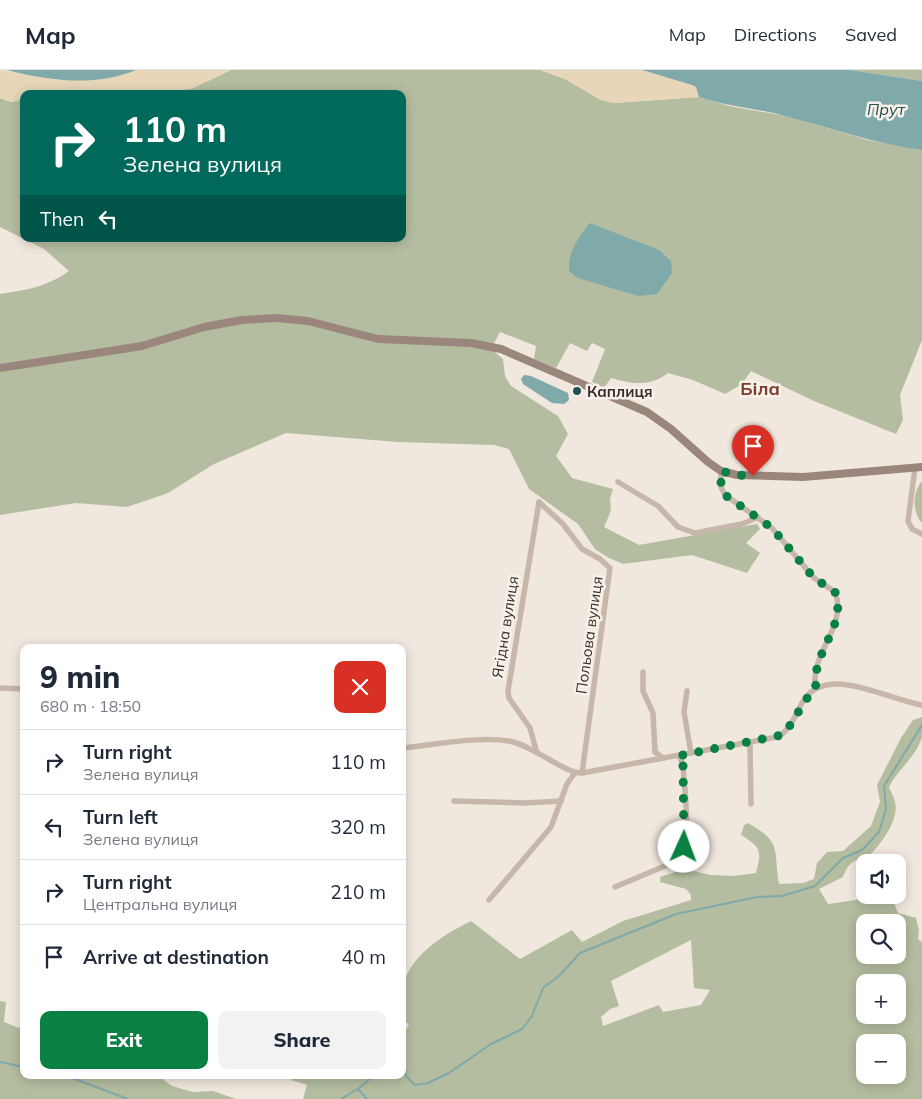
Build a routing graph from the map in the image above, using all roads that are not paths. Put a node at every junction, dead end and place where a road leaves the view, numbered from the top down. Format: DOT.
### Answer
graph roads {
  1 [pos="0,368"];
  2 [pos="919,467"];
  3 [pos="721,471"];
  4 [pos="618,482"];
  5 [pos="539,502"];
  6 [pos="758,517"];
  7 [pos="922,534"];
  8 [pos="643,672"];
  9 [pos="0,688"];
  10 [pos="816,688"];
  11 [pos="20,690"];
  12 [pos="688,692"];
  13 [pos="922,705"];
  14 [pos="750,743"];
  15 [pos="406,748"];
  16 [pos="536,750"];
  17 [pos="691,753"];
  18 [pos="678,756"];
  19 [pos="664,759"];
  20 [pos="582,773"];
  21 [pos="574,774"];
  22 [pos="454,801"];
  23 [pos="561,801"];
  24 [pos="752,804"];
  25 [pos="615,887"];
  26 [pos="489,900"];
  1 -- 3 [label="main road"];
  2 -- 3 [label="main road"];
  2 -- 7 [label="street"];
  3 -- 6 [label="street"];
  4 -- 6 [label="street"];
  5 -- 16 [label="street, Ягідна вулиця"];
  5 -- 20 [label="street, Польова вулиця"];
  6 -- 10 [label="street"];
  8 -- 19 [label="street"];
  9 -- 11 [label="street"];
  10 -- 13 [label="street"];
  10 -- 14 [label="street"];
  12 -- 17 [label="street"];
  14 -- 17 [label="street"];
  14 -- 24 [label="street"];
  15 -- 16 [label="street"];
  16 -- 21 [label="street"];
  17 -- 18 [label="street"];
  18 -- 19 [label="street"];
  18 -- 25 [label="street"];
  19 -- 20 [label="street"];
  20 -- 21 [label="street"];
  21 -- 23 [label="street"];
  22 -- 23 [label="street"];
  23 -- 26 [label="street"];
}
